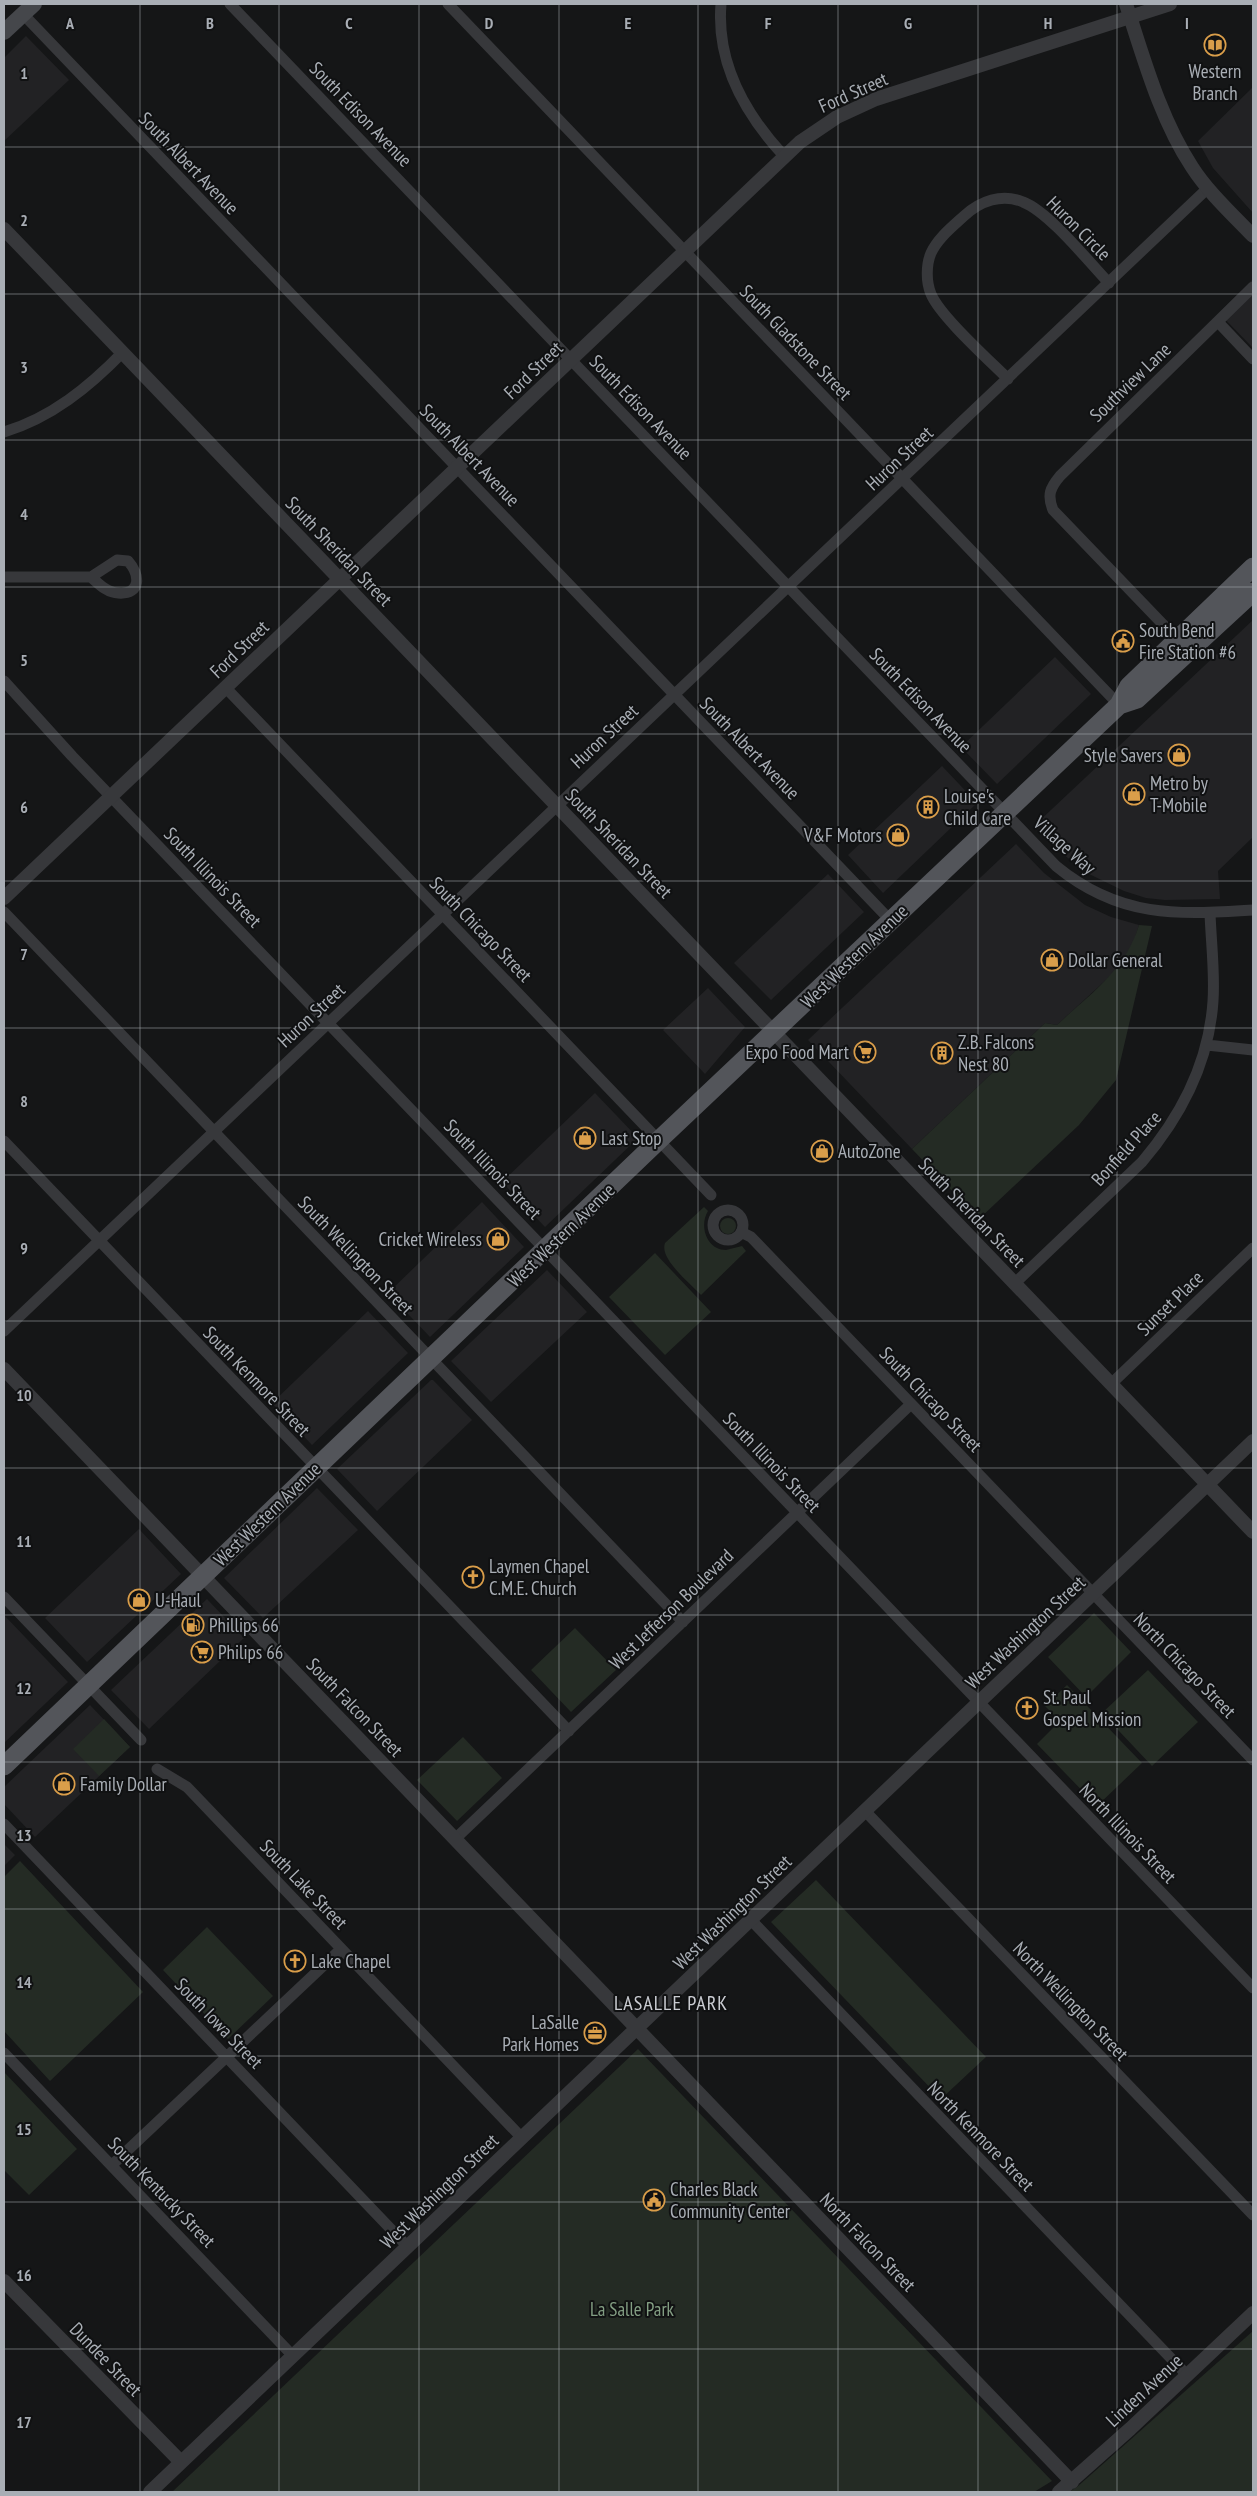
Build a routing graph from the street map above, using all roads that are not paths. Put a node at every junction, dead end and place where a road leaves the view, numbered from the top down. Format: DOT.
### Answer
graph roads {
  1 [pos="230,4"];
  2 [pos="448,4"];
  3 [pos="721,4"];
  4 [pos="1170,4"];
  5 [pos="28,9"];
  6 [pos="1128,10"];
  7 [pos="4,32"];
  8 [pos="784,156"];
  9 [pos="1208,188"];
  10 [pos="4,229"];
  11 [pos="1253,236"];
  12 [pos="684,250"];
  13 [pos="1109,283"];
  14 [pos="1253,287"];
  15 [pos="1218,322"];
  16 [pos="122,352"];
  17 [pos="1253,359"];
  18 [pos="571,360"];
  19 [pos="1008,379"];
  20 [pos="4,432"];
  21 [pos="458,468"];
  22 [pos="903,478"];
  23 [pos="1253,567"];
  24 [pos="4,577"];
  25 [pos="91,577"];
  26 [pos="340,579"];
  27 [pos="788,586"];
  28 [pos="1253,592"];
  29 [pos="1177,639"];
  30 [pos="4,681"];
  31 [pos="225,687"];
  32 [pos="674,694"];
  33 [pos="1119,705"];
  34 [pos="112,797"];
  35 [pos="556,805"];
  36 [pos="1004,813"];
  37 [pos="4,898"];
  38 [pos="1253,910"];
  39 [pos="4,912"];
  40 [pos="1210,913"];
  41 [pos="443,915"];
  42 [pos="891,921"];
  43 [pos="328,1022"];
  44 [pos="774,1032"];
  45 [pos="1207,1045"];
  46 [pos="1253,1050"];
  47 [pos="214,1131"];
  48 [pos="659,1140"];
  49 [pos="4,1141"];
  50 [pos="711,1195"];
  51 [pos="741,1232"];
  52 [pos="99,1240"];
  53 [pos="1253,1248"];
  54 [pos="545,1249"];
  55 [pos="1014,1284"];
  56 [pos="4,1331"];
  57 [pos="431,1358"];
  58 [pos="4,1369"];
  59 [pos="1111,1384"];
  60 [pos="912,1404"];
  61 [pos="1253,1441"];
  62 [pos="316,1468"];
  63 [pos="1207,1484"];
  64 [pos="797,1514"];
  65 [pos="1253,1532"];
  66 [pos="203,1576"];
  67 [pos="1092,1594"];
  68 [pos="4,1597"];
  69 [pos="683,1622"];
  70 [pos="88,1685"];
  71 [pos="979,1702"];
  72 [pos="569,1731"];
  73 [pos="141,1740"];
  74 [pos="1253,1760"];
  75 [pos="4,1766"];
  76 [pos="157,1769"];
  77 [pos="865,1810"];
  78 [pos="4,1824"];
  79 [pos="455,1839"];
  80 [pos="751,1920"];
  81 [pos="341,1948"];
  82 [pos="1253,1988"];
  83 [pos="636,2029"];
  84 [pos="4,2053"];
  85 [pos="227,2058"];
  86 [pos="522,2138"];
  87 [pos="112,2165"];
  88 [pos="1253,2215"];
  89 [pos="408,2247"];
  90 [pos="4,2281"];
  91 [pos="1253,2312"];
  92 [pos="293,2356"];
  93 [pos="1187,2375"];
  94 [pos="181,2462"];
  95 [pos="1072,2482"];
  96 [pos="150,2492"];
  97 [pos="1059,2492"];
  1 -- 18 [label="street, South Edison Avenue"];
  2 -- 12 [label="street, South Gladstone Street"];
  3 -- 8 [label="street"];
  4 -- 6 [label="street, Ford Street"];
  5 -- 7 [label="main road"];
  5 -- 21 [label="street, South Albert Avenue"];
  6 -- 8 [label="street, Ford Street"];
  6 -- 9 [label="street"];
  8 -- 12 [label="street, Ford Street"];
  9 -- 11 [label="street"];
  9 -- 13 [label="street, Huron Street"];
  10 -- 16 [label="street, South Sheridan Street"];
  12 -- 18 [label="street, Ford Street"];
  12 -- 22 [label="street, South Gladstone Street"];
  13 -- 19 [label="street, Huron Street"];
  13 -- 19 [label="street, Huron Circle"];
  14 -- 15 [label="street, Southview Lane"];
  15 -- 17 [label="street"];
  15 -- 29 [label="street, Southview Lane"];
  16 -- 20 [label="street"];
  16 -- 26 [label="street, South Sheridan Street"];
  18 -- 21 [label="street, Ford Street"];
  18 -- 27 [label="street, South Edison Avenue"];
  19 -- 22 [label="street, Huron Street"];
  21 -- 26 [label="street, Ford Street"];
  21 -- 32 [label="street, South Albert Avenue"];
  22 -- 27 [label="street, Huron Street"];
  22 -- 33 [label="street, South Gladstone Street"];
  23 -- 29 [label="main road, West Western Avenue"];
  24 -- 25 [label="street"];
  26 -- 31 [label="street, Ford Street"];
  26 -- 35 [label="street, South Sheridan Street"];
  27 -- 32 [label="street, Huron Street"];
  27 -- 36 [label="street, South Edison Avenue"];
  28 -- 33 [label="main road, West Western Avenue"];
  29 -- 33 [label="main road, West Western Avenue"];
  30 -- 34 [label="street, South Illinois Street"];
  31 -- 34 [label="street, Ford Street"];
  31 -- 41 [label="street, South Chicago Street"];
  32 -- 35 [label="street, Huron Street"];
  32 -- 42 [label="street, South Albert Avenue"];
  33 -- 36 [label="main road, West Western Avenue"];
  34 -- 37 [label="street, Ford Street"];
  34 -- 43 [label="street, South Illinois Street"];
  35 -- 41 [label="street, Huron Street"];
  35 -- 44 [label="street, South Sheridan Street"];
  36 -- 40 [label="street, Village Way"];
  36 -- 42 [label="main road, West Western Avenue"];
  38 -- 40 [label="street, Village Way"];
  39 -- 47 [label="street, South Wellington Street"];
  40 -- 45 [label="street, Bonfield Place"];
  41 -- 43 [label="street, Huron Street"];
  41 -- 48 [label="street, South Chicago Street"];
  42 -- 44 [label="main road, West Western Avenue"];
  43 -- 47 [label="street, Huron Street"];
  43 -- 54 [label="street, South Illinois Street"];
  44 -- 48 [label="main road, West Western Avenue"];
  44 -- 55 [label="street, South Sheridan Street"];
  45 -- 46 [label="street"];
  45 -- 55 [label="street, Bonfield Place"];
  47 -- 52 [label="street, Huron Street"];
  47 -- 57 [label="street, South Wellington Street"];
  48 -- 50 [label="street, South Chicago Street"];
  48 -- 54 [label="main road, West Western Avenue"];
  49 -- 52 [label="street, South Kenmore Street"];
  51 -- 60 [label="street, South Chicago Street"];
  52 -- 56 [label="street, Huron Street"];
  52 -- 62 [label="street, South Kenmore Street"];
  53 -- 59 [label="street, Sunset Place"];
  54 -- 57 [label="main road, West Western Avenue"];
  54 -- 64 [label="street, South Illinois Street"];
  55 -- 59 [label="street, South Sheridan Street"];
  57 -- 62 [label="main road, West Western Avenue"];
  57 -- 69 [label="street, South Wellington Street"];
  58 -- 66 [label="street, South Falcon Street"];
  59 -- 63 [label="street, South Sheridan Street"];
  60 -- 64 [label="street, West Jefferson Boulevard"];
  60 -- 67 [label="street, South Chicago Street"];
  61 -- 63 [label="street, West Washington Street"];
  62 -- 66 [label="main road, West Western Avenue"];
  62 -- 72 [label="street, South Kenmore Street"];
  63 -- 65 [label="street, South Sheridan Street"];
  63 -- 67 [label="street, West Washington Street"];
  64 -- 69 [label="street, West Jefferson Boulevard"];
  64 -- 71 [label="street, South Illinois Street"];
  66 -- 70 [label="main road, West Western Avenue"];
  66 -- 79 [label="street, South Falcon Street"];
  67 -- 71 [label="street, West Washington Street"];
  67 -- 74 [label="street, North Chicago Street"];
  68 -- 70 [label="street"];
  69 -- 72 [label="street, West Jefferson Boulevard"];
  70 -- 73 [label="street"];
  70 -- 75 [label="main road, West Western Avenue"];
  71 -- 77 [label="street, West Washington Street"];
  71 -- 82 [label="street, North Illinois Street"];
  72 -- 79 [label="street, West Jefferson Boulevard"];
  76 -- 81 [label="street, South Lake Street"];
  77 -- 80 [label="street, West Washington Street"];
  77 -- 88 [label="street, North Wellington Street"];
  78 -- 85 [label="street, South Iowa Street"];
  79 -- 83 [label="street, South Falcon Street"];
  80 -- 83 [label="street, West Washington Street"];
  80 -- 93 [label="street, North Kenmore Street"];
  81 -- 85 [label="street"];
  81 -- 86 [label="street, South Lake Street"];
  83 -- 86 [label="street, West Washington Street"];
  83 -- 95 [label="street, North Falcon Street"];
  84 -- 87 [label="street, South Kentucky Street"];
  85 -- 87 [label="street"];
  85 -- 89 [label="street, South Iowa Street"];
  86 -- 89 [label="street, West Washington Street"];
  87 -- 92 [label="street, South Kentucky Street"];
  89 -- 92 [label="street, West Washington Street"];
  90 -- 94 [label="street, Dundee Street"];
  91 -- 93 [label="street, Linden Avenue"];
  92 -- 94 [label="street, West Washington Street"];
  93 -- 95 [label="street, Linden Avenue"];
  94 -- 96 [label="street, West Washington Street"];
  95 -- 97 [label="street, Linden Avenue"];
}
